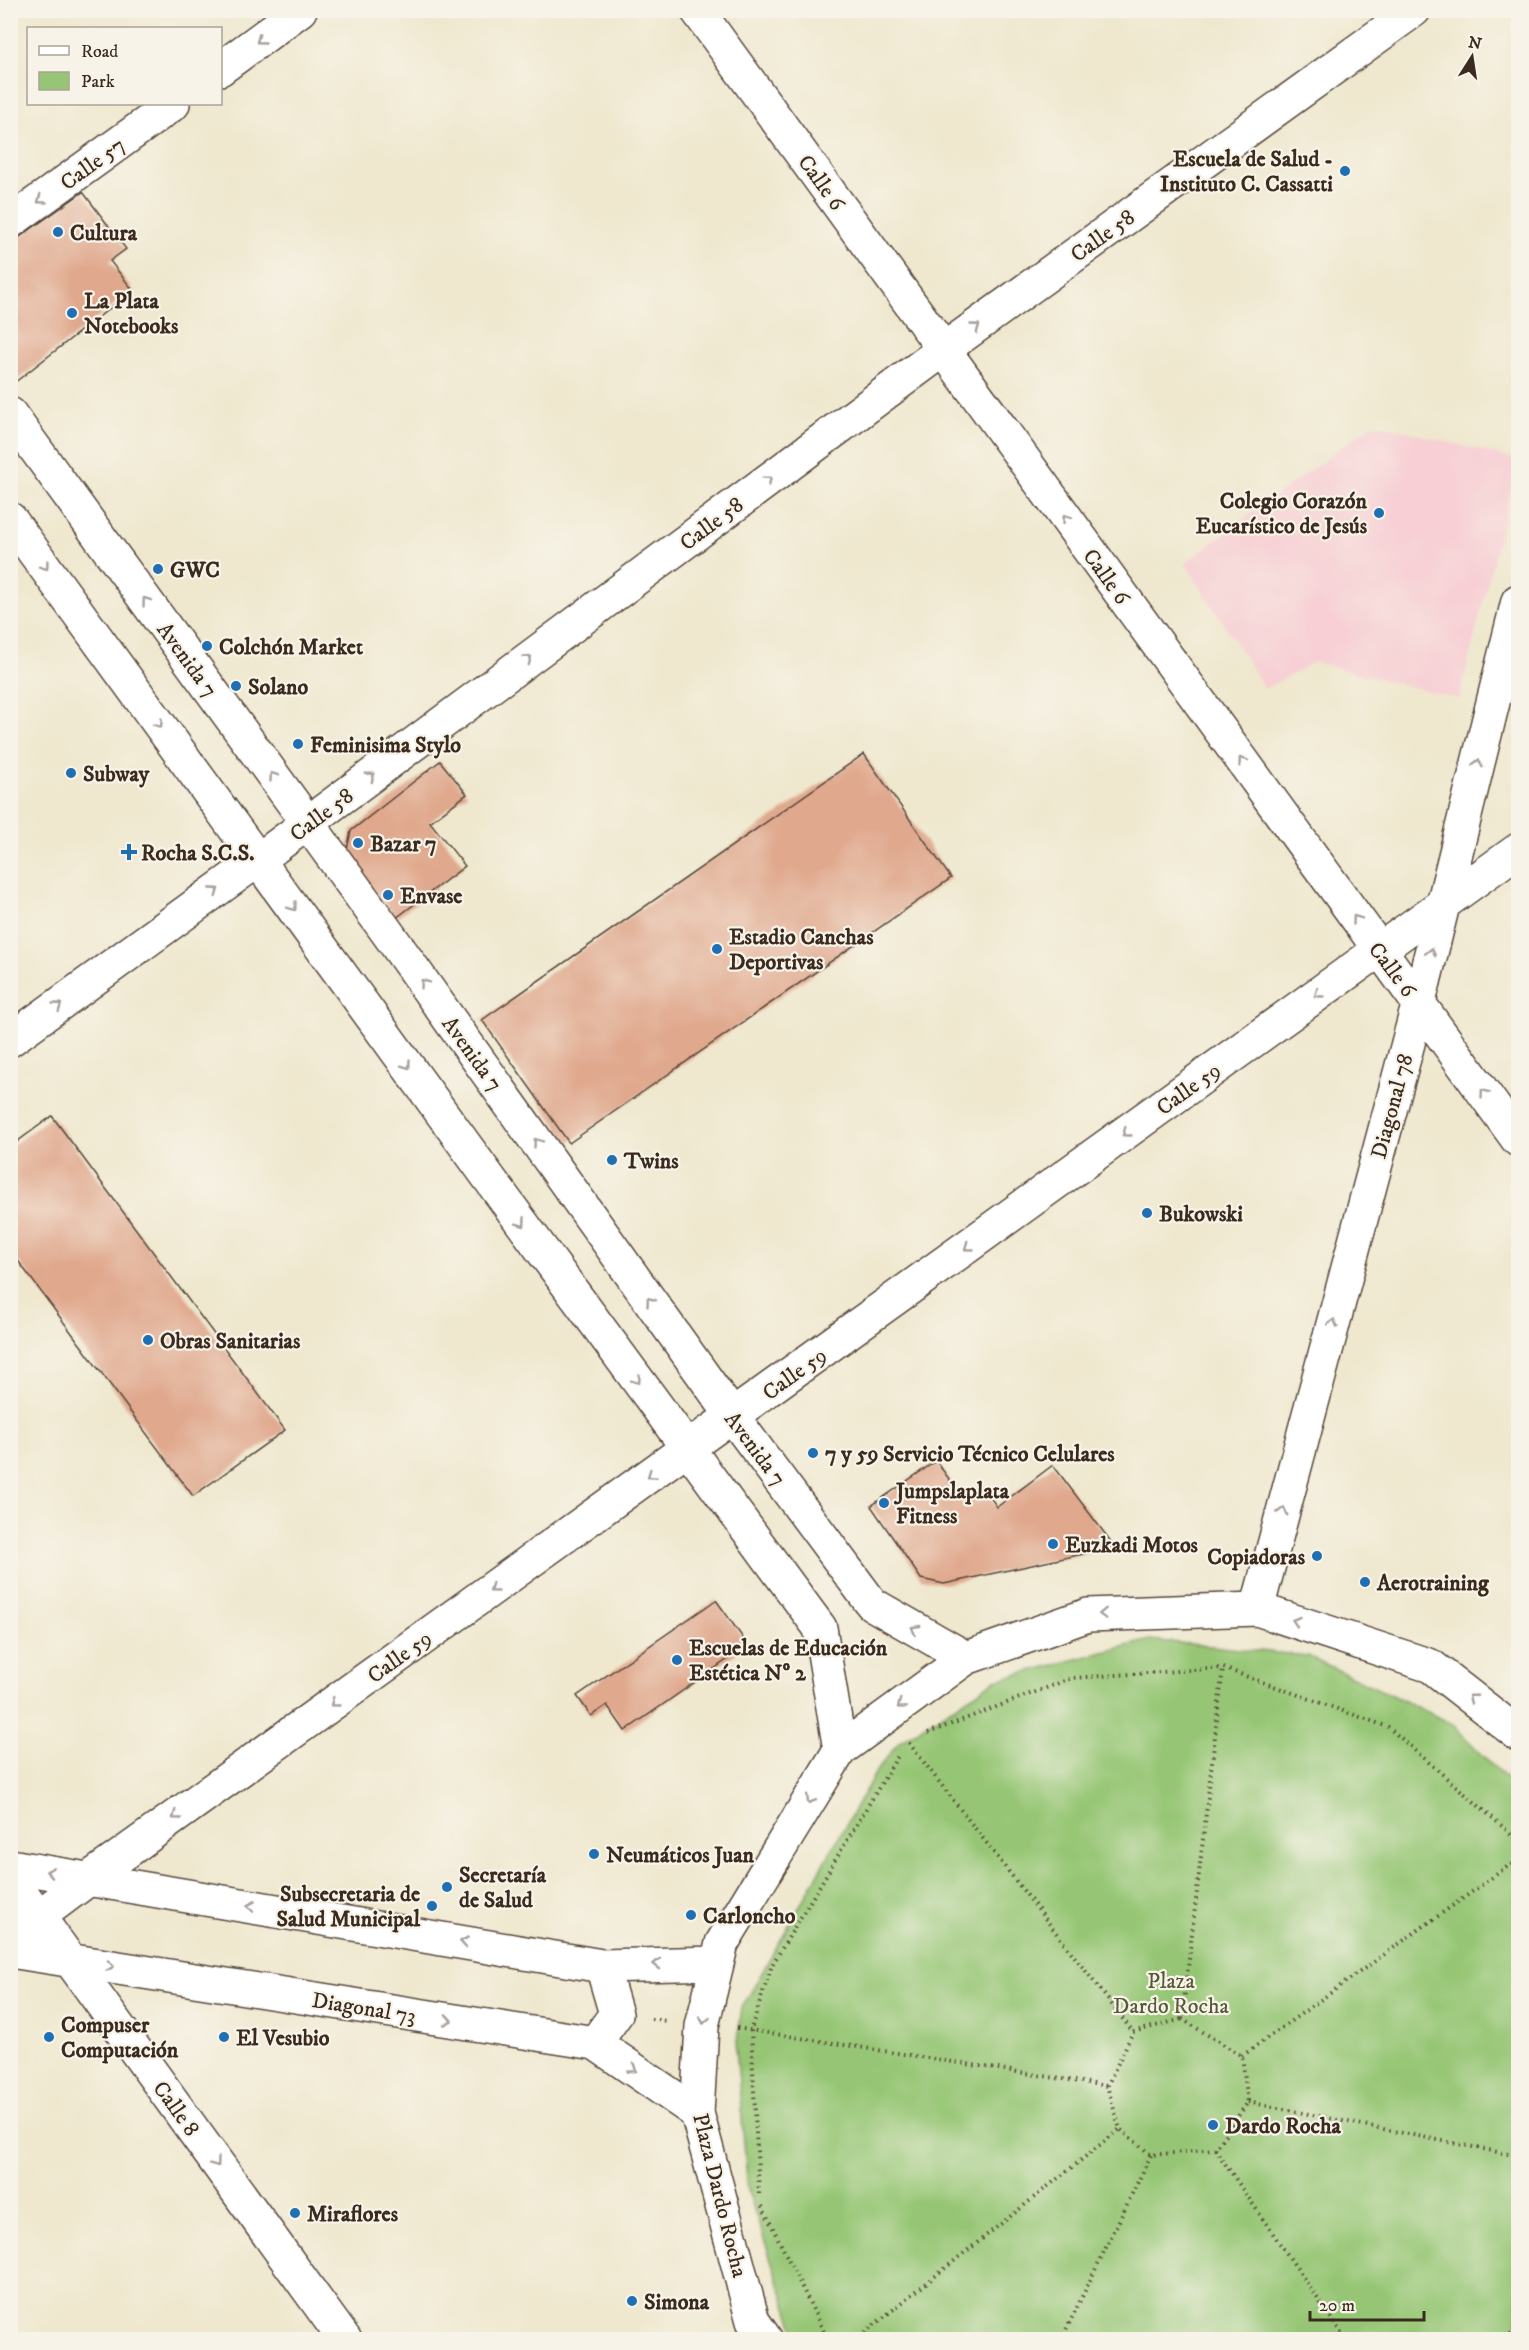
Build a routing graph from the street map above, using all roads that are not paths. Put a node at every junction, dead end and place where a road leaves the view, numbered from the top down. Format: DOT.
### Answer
graph roads {
  1 [pos="300,10"];
  2 [pos="697,10"];
  3 [pos="1414,10"];
  4 [pos="222,68"];
  5 [pos="172,105"];
  6 [pos="10,222"];
  7 [pos="943,350"];
  8 [pos="10,414"];
  9 [pos="10,519"];
  10 [pos="1518,601"];
  11 [pos="308,823"];
  12 [pos="1518,850"];
  13 [pos="258,860"];
  14 [pos="1443,904"];
  15 [pos="1379,950"];
  16 [pos="1419,1002"];
  17 [pos="10,1040"];
  18 [pos="1518,1140"];
  19 [pos="733,1417"];
  20 [pos="687,1449"];
  21 [pos="1257,1609"];
  22 [pos="966,1658"];
  23 [pos="1518,1734"];
  24 [pos="840,1750"];
  25 [pos="10,1866"];
  26 [pos="10,1876"];
  27 [pos="90,1878"];
  28 [pos="40,1918"];
  29 [pos="10,1938"];
  30 [pos="10,1951"];
  31 [pos="69,1960"];
  32 [pos="715,1963"];
  33 [pos="602,1966"];
  34 [pos="595,2043"];
  35 [pos="697,2113"];
  36 [pos="754,2333"];
  37 [pos="345,2340"];
  1 -- 4 [label="street, one-way"];
  2 -- 7 [label="street, Calle 6"];
  7 -- 3 [label="street, Calle 58, one-way"];
  5 -- 6 [label="street, Calle 57, one-way"];
  11 -- 7 [label="street, Calle 58, one-way"];
  15 -- 7 [label="street, Calle 6, one-way"];
  11 -- 8 [label="street, Avenida 7, one-way"];
  9 -- 13 [label="street, one-way"];
  14 -- 10 [label="street, Diagonal 78, one-way"];
  11 -- 13 [label="street, Calle 58"];
  19 -- 11 [label="street, Avenida 7, one-way"];
  12 -- 14 [label="street, Calle 59"];
  17 -- 13 [label="street, Calle 58, one-way"];
  13 -- 20 [label="street, one-way"];
  14 -- 15 [label="street, Calle 59"];
  16 -- 14 [label="street, Diagonal 78, one-way"];
  15 -- 16 [label="street, Calle 6"];
  15 -- 19 [label="street, Calle 59, one-way"];
  18 -- 16 [label="street, Calle 6, one-way"];
  21 -- 16 [label="street, Diagonal 78, one-way"];
  19 -- 20 [label="street, Calle 59"];
  22 -- 19 [label="street, Avenida 7, one-way"];
  20 -- 24 [label="street"];
  20 -- 27 [label="street, Calle 59, one-way"];
  21 -- 22 [label="street, Plaza Dardo Rocha, one-way"];
  23 -- 21 [label="street, Plaza Dardo Rocha, one-way"];
  22 -- 24 [label="street, Plaza Dardo Rocha, one-way"];
  24 -- 32 [label="street, Plaza Dardo Rocha, one-way"];
  27 -- 25 [label="street, one-way"];
  26 -- 28 [label="street, Calle 8"];
  27 -- 28 [label="street, Calle 59"];
  33 -- 27 [label="street, one-way"];
  28 -- 29 [label="street, Calle 59"];
  28 -- 31 [label="street, Calle 8"];
  30 -- 31 [label="street, Diagonal 73"];
  31 -- 34 [label="street, Diagonal 73, one-way"];
  31 -- 37 [label="street, Calle 8, one-way"];
  32 -- 33 [label="street, one-way"];
  32 -- 35 [label="street, Plaza Dardo Rocha, one-way"];
  33 -- 34 [label="street"];
  34 -- 35 [label="street, Diagonal 73, one-way"];
  35 -- 36 [label="street, Plaza Dardo Rocha"];
}
